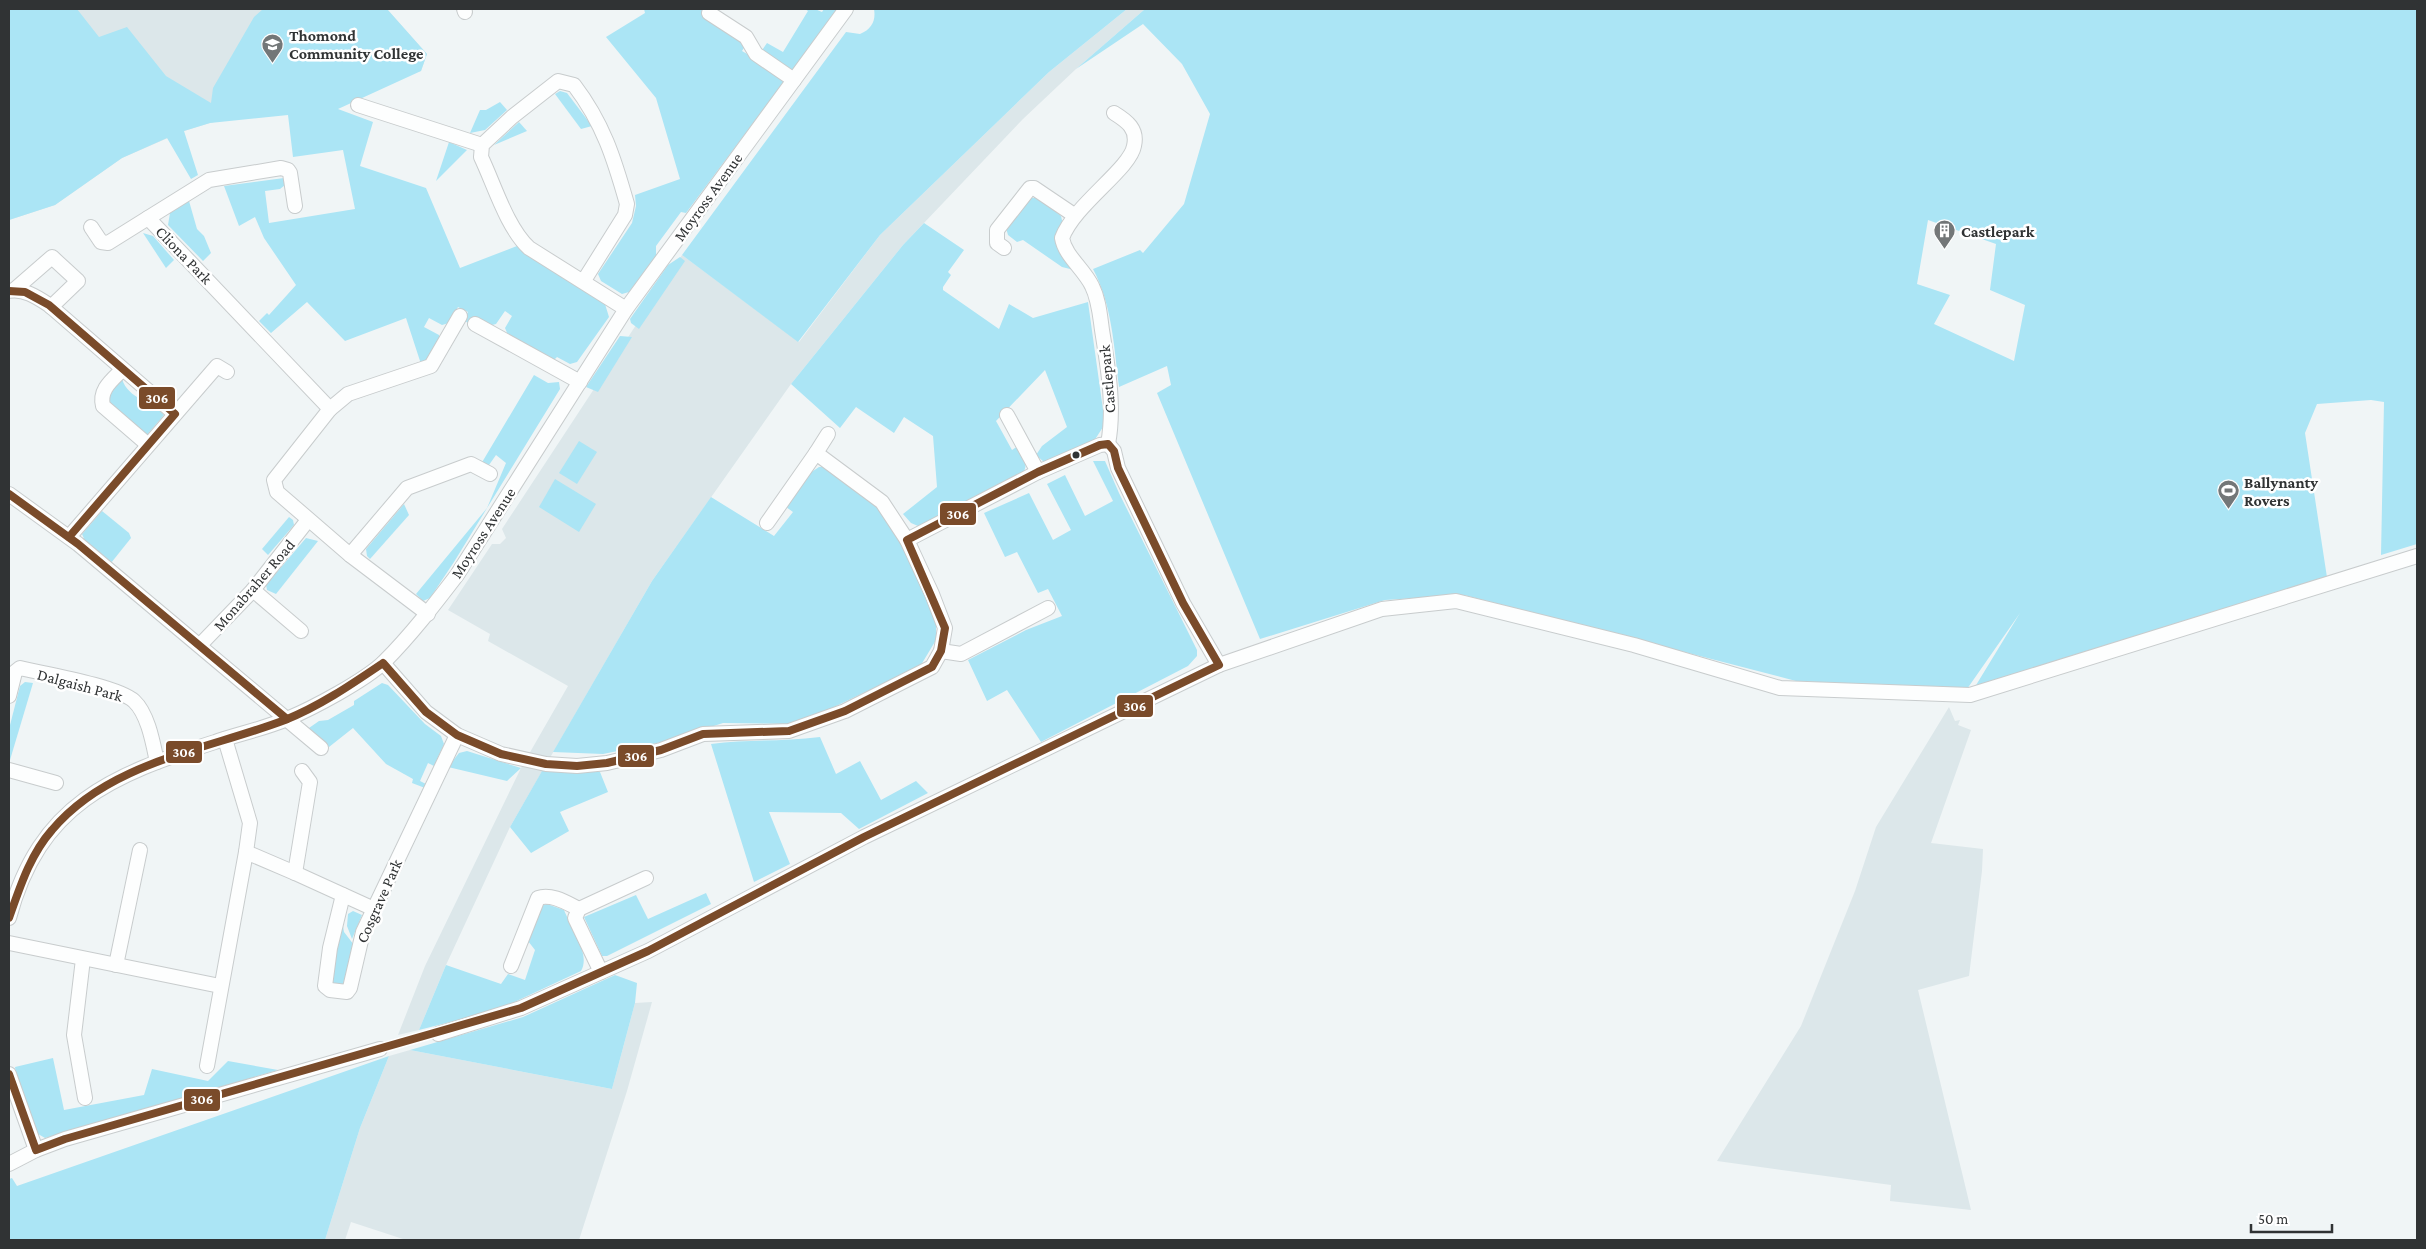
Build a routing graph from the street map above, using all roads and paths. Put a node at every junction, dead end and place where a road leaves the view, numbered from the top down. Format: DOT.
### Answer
graph roads {
  1 [pos="846,9"];
  2 [pos="709,13"];
  3 [pos="794,80"];
  4 [pos="358,105"];
  5 [pos="1114,113"];
  6 [pos="482,146"];
  7 [pos="295,206"];
  8 [pos="1074,215"];
  9 [pos="148,218"];
  10 [pos="91,228"];
  11 [pos="1004,248"];
  12 [pos="583,282"];
  13 [pos="11,291"];
  14 [pos="51,306"];
  15 [pos="626,309"];
  16 [pos="460,316"];
  17 [pos="475,324"];
  18 [pos="122,370"];
  19 [pos="226,372"];
  20 [pos="580,382"];
  21 [pos="330,409"];
  22 [pos="175,414"];
  23 [pos="1007,415"];
  24 [pos="828,434"];
  25 [pos="148,444"];
  26 [pos="1108,444"];
  27 [pos="816,453"];
  28 [pos="1038,472"];
  29 [pos="490,474"];
  30 [pos="9,494"];
  31 [pos="308,520"];
  32 [pos="767,523"];
  33 [pos="69,537"];
  34 [pos="907,540"];
  35 [pos="350,555"];
  36 [pos="2417,556"];
  37 [pos="253,590"];
  38 [pos="1048,608"];
  39 [pos="428,614"];
  40 [pos="301,631"];
  41 [pos="200,645"];
  42 [pos="941,651"];
  43 [pos="383,663"];
  44 [pos="1219,665"];
  45 [pos="9,696"];
  46 [pos="287,719"];
  47 [pos="458,735"];
  48 [pos="225,739"];
  49 [pos="321,748"];
  50 [pos="157,762"];
  51 [pos="9,770"];
  52 [pos="302,771"];
  53 [pos="56,783"];
  54 [pos="140,850"];
  55 [pos="246,852"];
  56 [pos="295,872"];
  57 [pos="646,878"];
  58 [pos="343,895"];
  59 [pos="374,909"];
  60 [pos="579,909"];
  61 [pos="9,918"];
  62 [pos="9,942"];
  63 [pos="83,959"];
  64 [pos="116,965"];
  65 [pos="511,966"];
  66 [pos="601,972"];
  67 [pos="220,986"];
  68 [pos="438,1034"];
  69 [pos="380,1049"];
  70 [pos="207,1066"];
  71 [pos="9,1074"];
  72 [pos="85,1098"];
  73 [pos="36,1150"];
  74 [pos="9,1164"];
  1 -- 3 [label="street, Moyross Avenue"];
  2 -- 3 [label="street"];
  3 -- 15 [label="street, Moyross Avenue"];
  4 -- 6 [label="street"];
  5 -- 8 [label="street, Castlepark"];
  6 -- 12 [label="street"];
  6 -- 12 [label="street"];
  7 -- 9 [label="street, Cliona Park"];
  8 -- 11 [label="street"];
  8 -- 26 [label="street, Castlepark"];
  9 -- 10 [label="street"];
  9 -- 21 [label="street, Cliona Park"];
  12 -- 15 [label="street"];
  13 -- 14 [label="street"];
  13 -- 14 [label="street"];
  14 -- 18 [label="street"];
  15 -- 20 [label="street, Moyross Avenue"];
  16 -- 21 [label="street"];
  17 -- 20 [label="street"];
  18 -- 22 [label="street"];
  18 -- 25 [label="street"];
  19 -- 22 [label="street"];
  20 -- 39 [label="street, Moyross Avenue"];
  21 -- 31 [label="street"];
  22 -- 25 [label="street"];
  23 -- 28 [label="street"];
  24 -- 27 [label="street"];
  25 -- 33 [label="street"];
  26 -- 28 [label="street"];
  26 -- 44 [label="street, Castlepark"];
  27 -- 32 [label="street"];
  27 -- 34 [label="street"];
  28 -- 34 [label="street"];
  29 -- 35 [label="street"];
  30 -- 33 [label="street, Monabraher Road"];
  31 -- 35 [label="street"];
  31 -- 37 [label="street, Monabraher Road"];
  33 -- 41 [label="street, Monabraher Road"];
  34 -- 42 [label="street"];
  35 -- 39 [label="street"];
  36 -- 44 [label="street"];
  37 -- 40 [label="street"];
  37 -- 41 [label="street, Monabraher Road"];
  38 -- 42 [label="street"];
  39 -- 43 [label="street, Moyross Avenue"];
  41 -- 46 [label="street"];
  42 -- 47 [label="street"];
  43 -- 46 [label="street, Moyross Avenue"];
  43 -- 47 [label="street"];
  44 -- 66 [label="street"];
  45 -- 50 [label="street, Dalgaish Park"];
  46 -- 48 [label="street, Moyross Avenue"];
  46 -- 49 [label="street"];
  47 -- 59 [label="street, Cosgrave Park"];
  48 -- 50 [label="street, Moyross Avenue"];
  48 -- 55 [label="street"];
  50 -- 61 [label="street, Moyross Avenue"];
  51 -- 53 [label="street"];
  52 -- 56 [label="street"];
  54 -- 64 [label="street"];
  55 -- 56 [label="street"];
  55 -- 67 [label="street"];
  56 -- 58 [label="street"];
  57 -- 60 [label="street"];
  58 -- 59 [label="street"];
  58 -- 59 [label="street, Cosgrave Park"];
  60 -- 65 [label="street"];
  60 -- 66 [label="street"];
  62 -- 63 [label="street"];
  63 -- 64 [label="street"];
  63 -- 72 [label="street"];
  64 -- 67 [label="street"];
  66 -- 68 [label="street"];
  67 -- 70 [label="street"];
  69 -- 73 [label="street"];
  71 -- 73 [label="street"];
  73 -- 74 [label="street"];
}
